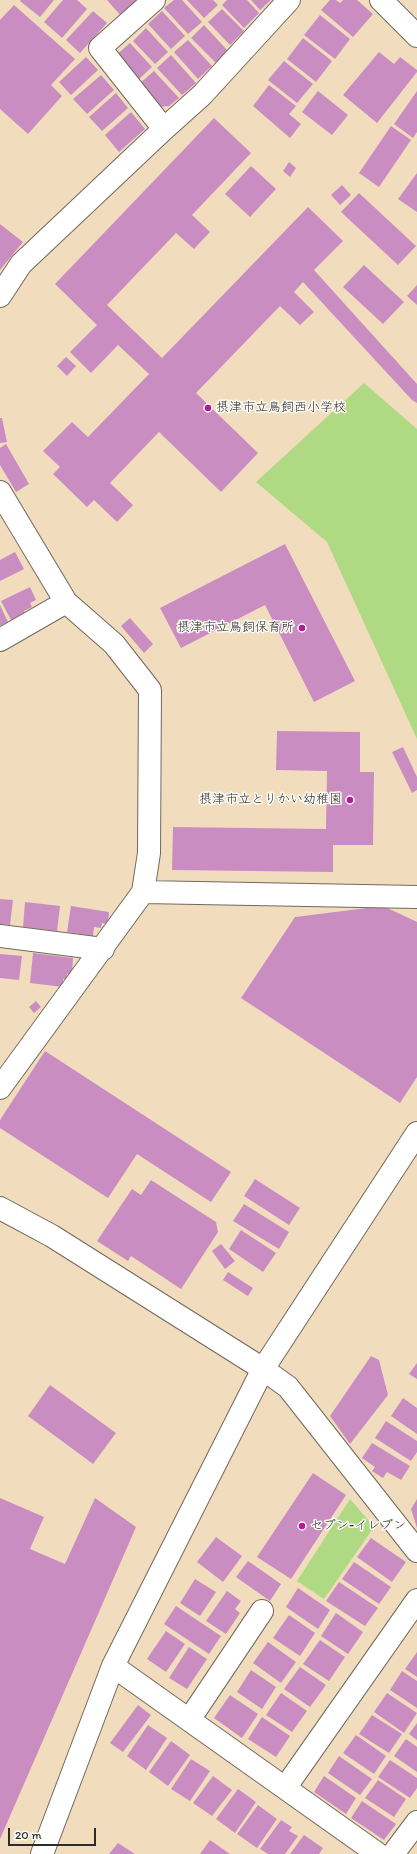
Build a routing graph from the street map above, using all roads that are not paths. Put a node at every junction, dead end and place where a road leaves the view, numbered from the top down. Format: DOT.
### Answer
graph roads {
  1 [pos="154,0"];
  2 [pos="289,0"];
  3 [pos="381,0"];
  4 [pos="417,36"];
  5 [pos="164,129"];
  6 [pos="0,296"];
  7 [pos="0,492"];
  8 [pos="66,602"];
  9 [pos="0,640"];
  10 [pos="143,892"];
  11 [pos="417,897"];
  12 [pos="0,936"];
  13 [pos="103,949"];
  14 [pos="0,1088"];
  15 [pos="417,1132"];
  16 [pos="0,1208"];
  17 [pos="263,1369"];
  18 [pos="417,1551"];
  19 [pos="417,1600"];
  20 [pos="262,1611"];
  21 [pos="113,1666"];
  22 [pos="189,1720"];
  23 [pos="285,1788"];
  24 [pos="417,1822"];
  25 [pos="42,1854"];
  26 [pos="378,1854"];
  27 [pos="393,1854"];
  1 -- 5 [label="street"];
  2 -- 5 [label="street"];
  3 -- 4 [label="street"];
  5 -- 6 [label="street"];
  7 -- 8 [label="street"];
  8 -- 9 [label="street"];
  8 -- 10 [label="street"];
  10 -- 11 [label="street"];
  10 -- 13 [label="street"];
  12 -- 13 [label="street"];
  13 -- 14 [label="street"];
  15 -- 17 [label="street"];
  16 -- 17 [label="street"];
  17 -- 18 [label="street"];
  17 -- 21 [label="street"];
  19 -- 23 [label="street"];
  20 -- 22 [label="street"];
  21 -- 22 [label="street"];
  21 -- 25 [label="street"];
  22 -- 23 [label="street"];
  23 -- 26 [label="street"];
  24 -- 27 [label="street"];
}
